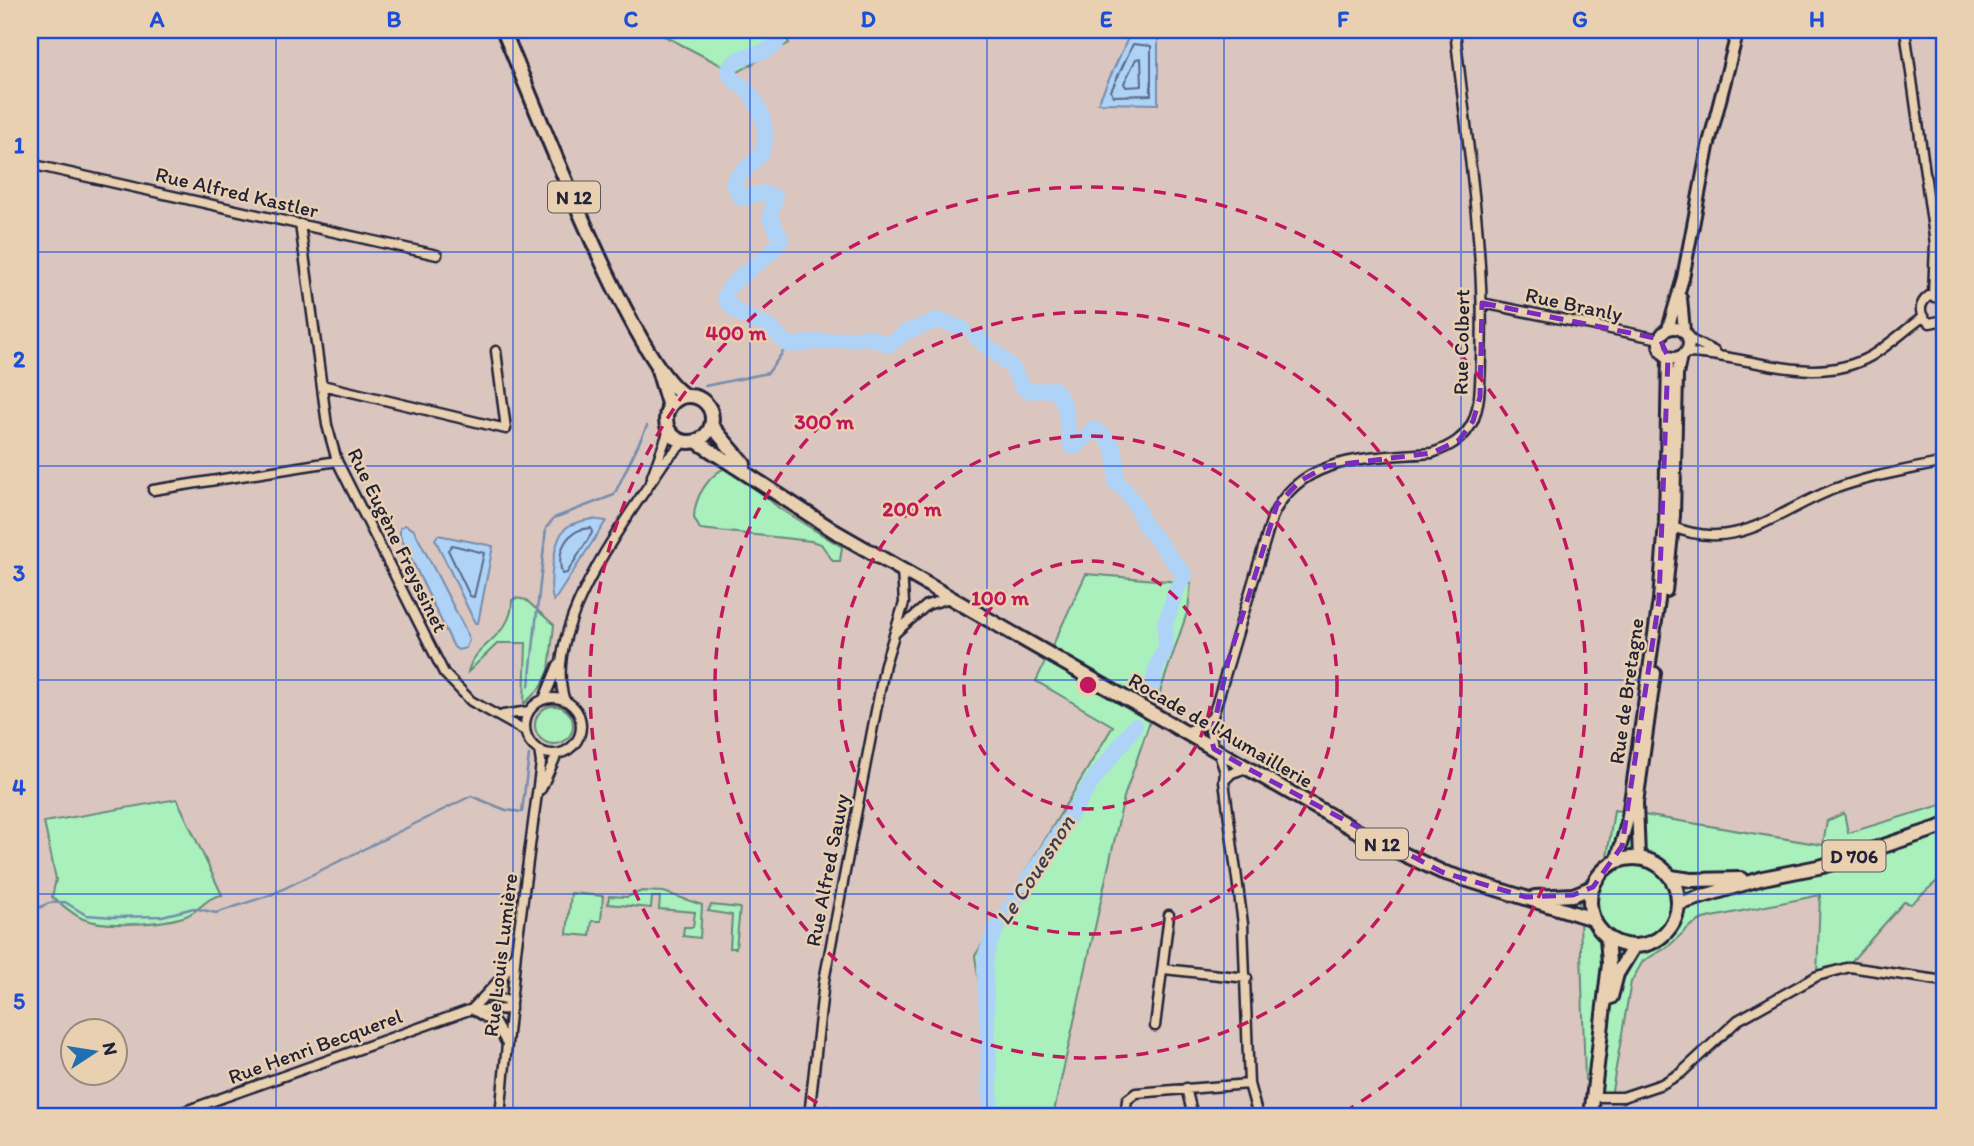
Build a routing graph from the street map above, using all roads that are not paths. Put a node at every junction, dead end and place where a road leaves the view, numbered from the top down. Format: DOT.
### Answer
graph roads {
  1 [pos="503,30"];
  2 [pos="1455,30"];
  3 [pos="1738,30"];
  4 [pos="1905,30"];
  5 [pos="30,164"];
  6 [pos="300,224"];
  7 [pos="437,255"];
  8 [pos="1683,278"];
  9 [pos="1933,295"];
  10 [pos="1944,299"];
  11 [pos="1482,303"];
  12 [pos="1923,317"];
  13 [pos="1944,320"];
  14 [pos="1668,329"];
  15 [pos="1686,335"];
  16 [pos="1660,339"];
  17 [pos="496,351"];
  18 [pos="1683,355"];
  19 [pos="1730,356"];
  20 [pos="1668,357"];
  21 [pos="654,360"];
  22 [pos="322,385"];
  23 [pos="686,396"];
  24 [pos="669,407"];
  25 [pos="1668,411"];
  26 [pos="711,425"];
  27 [pos="1675,429"];
  28 [pos="669,430"];
  29 [pos="691,441"];
  30 [pos="338,461"];
  31 [pos="1944,462"];
  32 [pos="764,484"];
  33 [pos="648,488"];
  34 [pos="153,490"];
  35 [pos="1669,525"];
  36 [pos="902,570"];
  37 [pos="950,598"];
  38 [pos="895,634"];
  39 [pos="560,659"];
  40 [pos="544,699"];
  41 [pos="565,701"];
  42 [pos="529,711"];
  43 [pos="500,715"];
  44 [pos="1213,716"];
  45 [pos="525,731"];
  46 [pos="1185,732"];
  47 [pos="539,750"];
  48 [pos="1216,750"];
  49 [pos="557,754"];
  50 [pos="1247,768"];
  51 [pos="1224,781"];
  52 [pos="537,798"];
  53 [pos="1944,826"];
  54 [pos="1639,858"];
  55 [pos="1616,862"];
  56 [pos="1671,877"];
  57 [pos="1763,878"];
  58 [pos="1593,887"];
  59 [pos="1526,897"];
  60 [pos="1678,904"];
  61 [pos="1169,915"];
  62 [pos="1593,919"];
  63 [pos="1607,937"];
  64 [pos="1634,946"];
  65 [pos="516,952"];
  66 [pos="1164,969"];
  67 [pos="1247,978"];
  68 [pos="1944,981"];
  69 [pos="487,996"];
  70 [pos="511,1008"];
  71 [pos="472,1009"];
  72 [pos="1156,1026"];
  73 [pos="507,1046"];
  74 [pos="1598,1056"];
  75 [pos="1249,1084"];
  76 [pos="1186,1088"];
  77 [pos="1594,1097"];
  78 [pos="171,1116"];
  79 [pos="500,1116"];
  80 [pos="808,1116"];
  81 [pos="1125,1116"];
  82 [pos="1193,1116"];
  83 [pos="1258,1116"];
  84 [pos="1591,1116"];
  1 -- 21 [label="main road, N 12"];
  2 -- 11 [label="street, Rue Colbert"];
  3 -- 8 [label="main road"];
  4 -- 9 [label="street"];
  5 -- 6 [label="street, Rue Alfred Kastler"];
  6 -- 7 [label="street, Rue Alfred Kastler"];
  6 -- 22 [label="street, Rue Eugène Freyssinet"];
  8 -- 14 [label="main road"];
  8 -- 15 [label="main road"];
  9 -- 10 [label="street"];
  9 -- 12 [label="street"];
  11 -- 16 [label="street, Rue Branly"];
  11 -- 44 [label="street, Rue Colbert"];
  12 -- 13 [label="street"];
  12 -- 19 [label="street"];
  14 -- 15 [label="main road"];
  14 -- 16 [label="main road"];
  15 -- 18 [label="main road"];
  15 -- 19 [label="street"];
  16 -- 20 [label="main road"];
  17 -- 22 [label="street"];
  18 -- 19 [label="street"];
  18 -- 20 [label="main road"];
  18 -- 27 [label="main road"];
  20 -- 25 [label="main road"];
  21 -- 23 [label="main road, N 12"];
  21 -- 24 [label="main road, N 12"];
  22 -- 30 [label="street, Rue Eugène Freyssinet"];
  23 -- 24 [label="main road"];
  23 -- 26 [label="main road"];
  24 -- 28 [label="main road"];
  25 -- 27 [label="main road"];
  25 -- 35 [label="main road"];
  26 -- 29 [label="main road"];
  26 -- 32 [label="main road, Rocade de l'Aumaillerie / N 12"];
  27 -- 35 [label="main road"];
  28 -- 29 [label="main road"];
  28 -- 33 [label="street"];
  29 -- 32 [label="main road, Rocade de l'Aumaillerie / N 12"];
  29 -- 33 [label="street"];
  30 -- 34 [label="street"];
  30 -- 43 [label="street, Rue Eugène Freyssinet"];
  31 -- 35 [label="street"];
  32 -- 36 [label="main road, Rocade de l'Aumaillerie / N 12"];
  33 -- 39 [label="street"];
  35 -- 54 [label="main road, Rue de Bretagne"];
  35 -- 55 [label="main road, Rue de Bretagne"];
  36 -- 37 [label="main road, Rocade de l'Aumaillerie / N 12"];
  36 -- 38 [label="street, Rue Alfred Sauvy"];
  37 -- 38 [label="street"];
  37 -- 46 [label="main road, Rocade de l'Aumaillerie / N 12"];
  38 -- 80 [label="street, Rue Alfred Sauvy"];
  39 -- 40 [label="street"];
  39 -- 41 [label="street"];
  40 -- 41 [label="street"];
  40 -- 42 [label="street"];
  41 -- 49 [label="street"];
  42 -- 43 [label="street"];
  42 -- 45 [label="street"];
  43 -- 45 [label="street, Rue Eugène Freyssinet"];
  44 -- 46 [label="street"];
  44 -- 48 [label="street, Rue Colbert"];
  45 -- 47 [label="street"];
  46 -- 48 [label="main road, Rocade de l'Aumaillerie / N 12"];
  47 -- 49 [label="street"];
  47 -- 52 [label="street, Rue Louis Lumière"];
  48 -- 50 [label="main road, Rocade de l'Aumaillerie / N 12"];
  48 -- 51 [label="street, Rue Colbert"];
  49 -- 52 [label="street, Rue Louis Lumière"];
  50 -- 51 [label="street"];
  50 -- 59 [label="main road, Rocade de l'Aumaillerie / N 12"];
  51 -- 67 [label="street, Rue Colbert"];
  52 -- 65 [label="street, Rue Louis Lumière"];
  53 -- 57 [label="main road, D 706"];
  54 -- 55 [label="main road"];
  54 -- 56 [label="main road"];
  55 -- 58 [label="main road"];
  56 -- 57 [label="main road, D 706"];
  56 -- 60 [label="main road"];
  57 -- 60 [label="main road, D 706"];
  58 -- 59 [label="main road, Rocade de l'Aumaillerie / N 12"];
  58 -- 62 [label="main road"];
  59 -- 62 [label="main road, Rocade de l'Aumaillerie / N 12"];
  60 -- 64 [label="main road"];
  61 -- 66 [label="street"];
  62 -- 63 [label="main road"];
  63 -- 64 [label="main road"];
  63 -- 74 [label="main road"];
  64 -- 74 [label="main road"];
  65 -- 69 [label="street, Rue Henri Becquerel"];
  65 -- 70 [label="street, Rue Louis Lumière"];
  66 -- 67 [label="street"];
  66 -- 72 [label="street"];
  67 -- 75 [label="street, Rue Colbert"];
  68 -- 77 [label="street"];
  69 -- 70 [label="street"];
  69 -- 71 [label="street, Rue Henri Becquerel"];
  70 -- 71 [label="street, Rue Henri Becquerel"];
  70 -- 73 [label="street, Rue Louis Lumière"];
  71 -- 73 [label="street"];
  71 -- 78 [label="street, Rue Henri Becquerel"];
  73 -- 79 [label="street, Rue Louis Lumière"];
  74 -- 77 [label="main road"];
  75 -- 76 [label="street"];
  75 -- 83 [label="street, Rue Colbert"];
  76 -- 81 [label="street"];
  76 -- 82 [label="street"];
  77 -- 84 [label="main road"];
}
